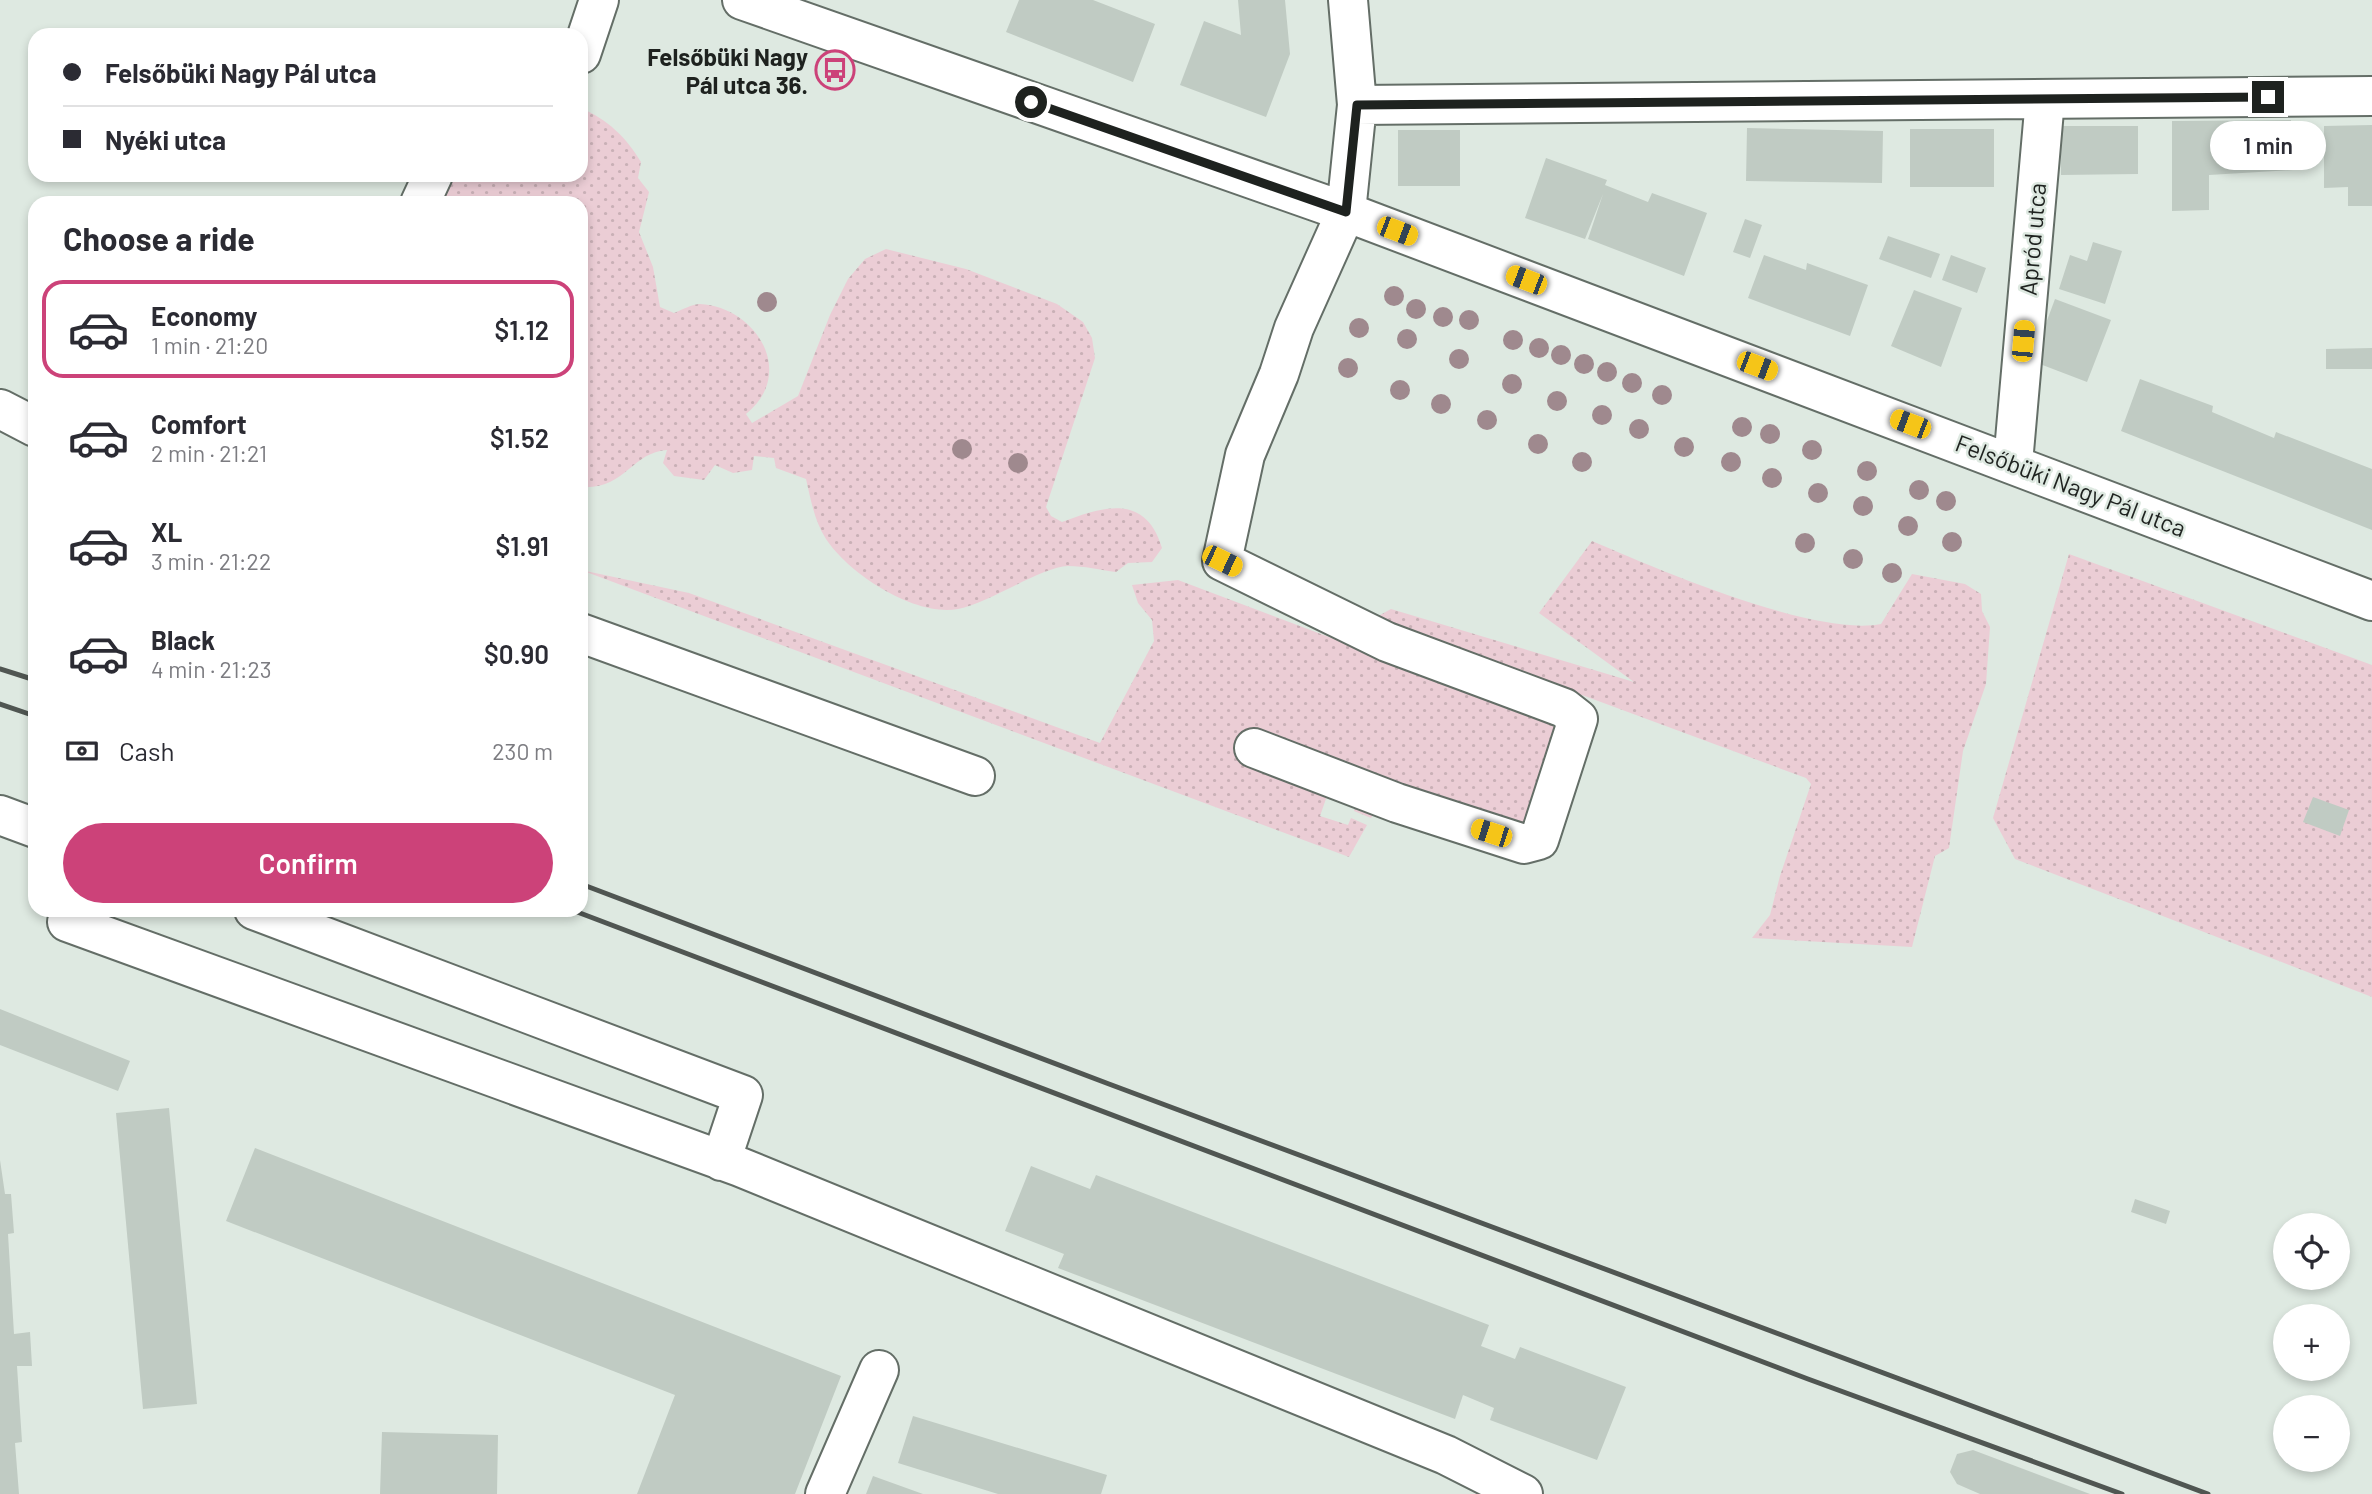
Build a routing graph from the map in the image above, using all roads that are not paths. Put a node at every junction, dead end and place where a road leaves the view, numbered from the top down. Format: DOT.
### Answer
graph roads {
  1 [pos="599,0"];
  2 [pos="742,0"];
  3 [pos="1348,0"];
  4 [pos="588,33"];
  5 [pos="2372,96"];
  6 [pos="2045,99"];
  7 [pos="1357,105"];
  8 [pos="1346,212"];
  9 [pos="0,409"];
  10 [pos="28,423"];
  11 [pos="2013,463"];
  12 [pos="2372,601"];
  13 [pos="588,636"];
  14 [pos="1254,748"];
  15 [pos="975,776"];
  16 [pos="0,815"];
  17 [pos="28,825"];
  18 [pos="273,917"];
  19 [pos="67,922"];
  20 [pos="721,1161"];
  21 [pos="879,1370"];
  22 [pos="825,1494"];
  23 [pos="1522,1494"];
  1 -- 4 [label="street"];
  2 -- 8 [label="street, Felsőbüki Nagy Pál utca"];
  3 -- 7 [label="street"];
  5 -- 6 [label="street"];
  6 -- 7 [label="street"];
  6 -- 11 [label="street, Apród utca"];
  7 -- 8 [label="street"];
  8 -- 11 [label="street, Felsőbüki Nagy Pál utca"];
  8 -- 14 [label="street"];
  9 -- 10 [label="street"];
  11 -- 12 [label="street, Felsőbüki Nagy Pál utca"];
  13 -- 15 [label="street"];
  16 -- 17 [label="street"];
  18 -- 20 [label="street"];
  19 -- 20 [label="street"];
  20 -- 23 [label="street"];
  21 -- 22 [label="street"];
}
